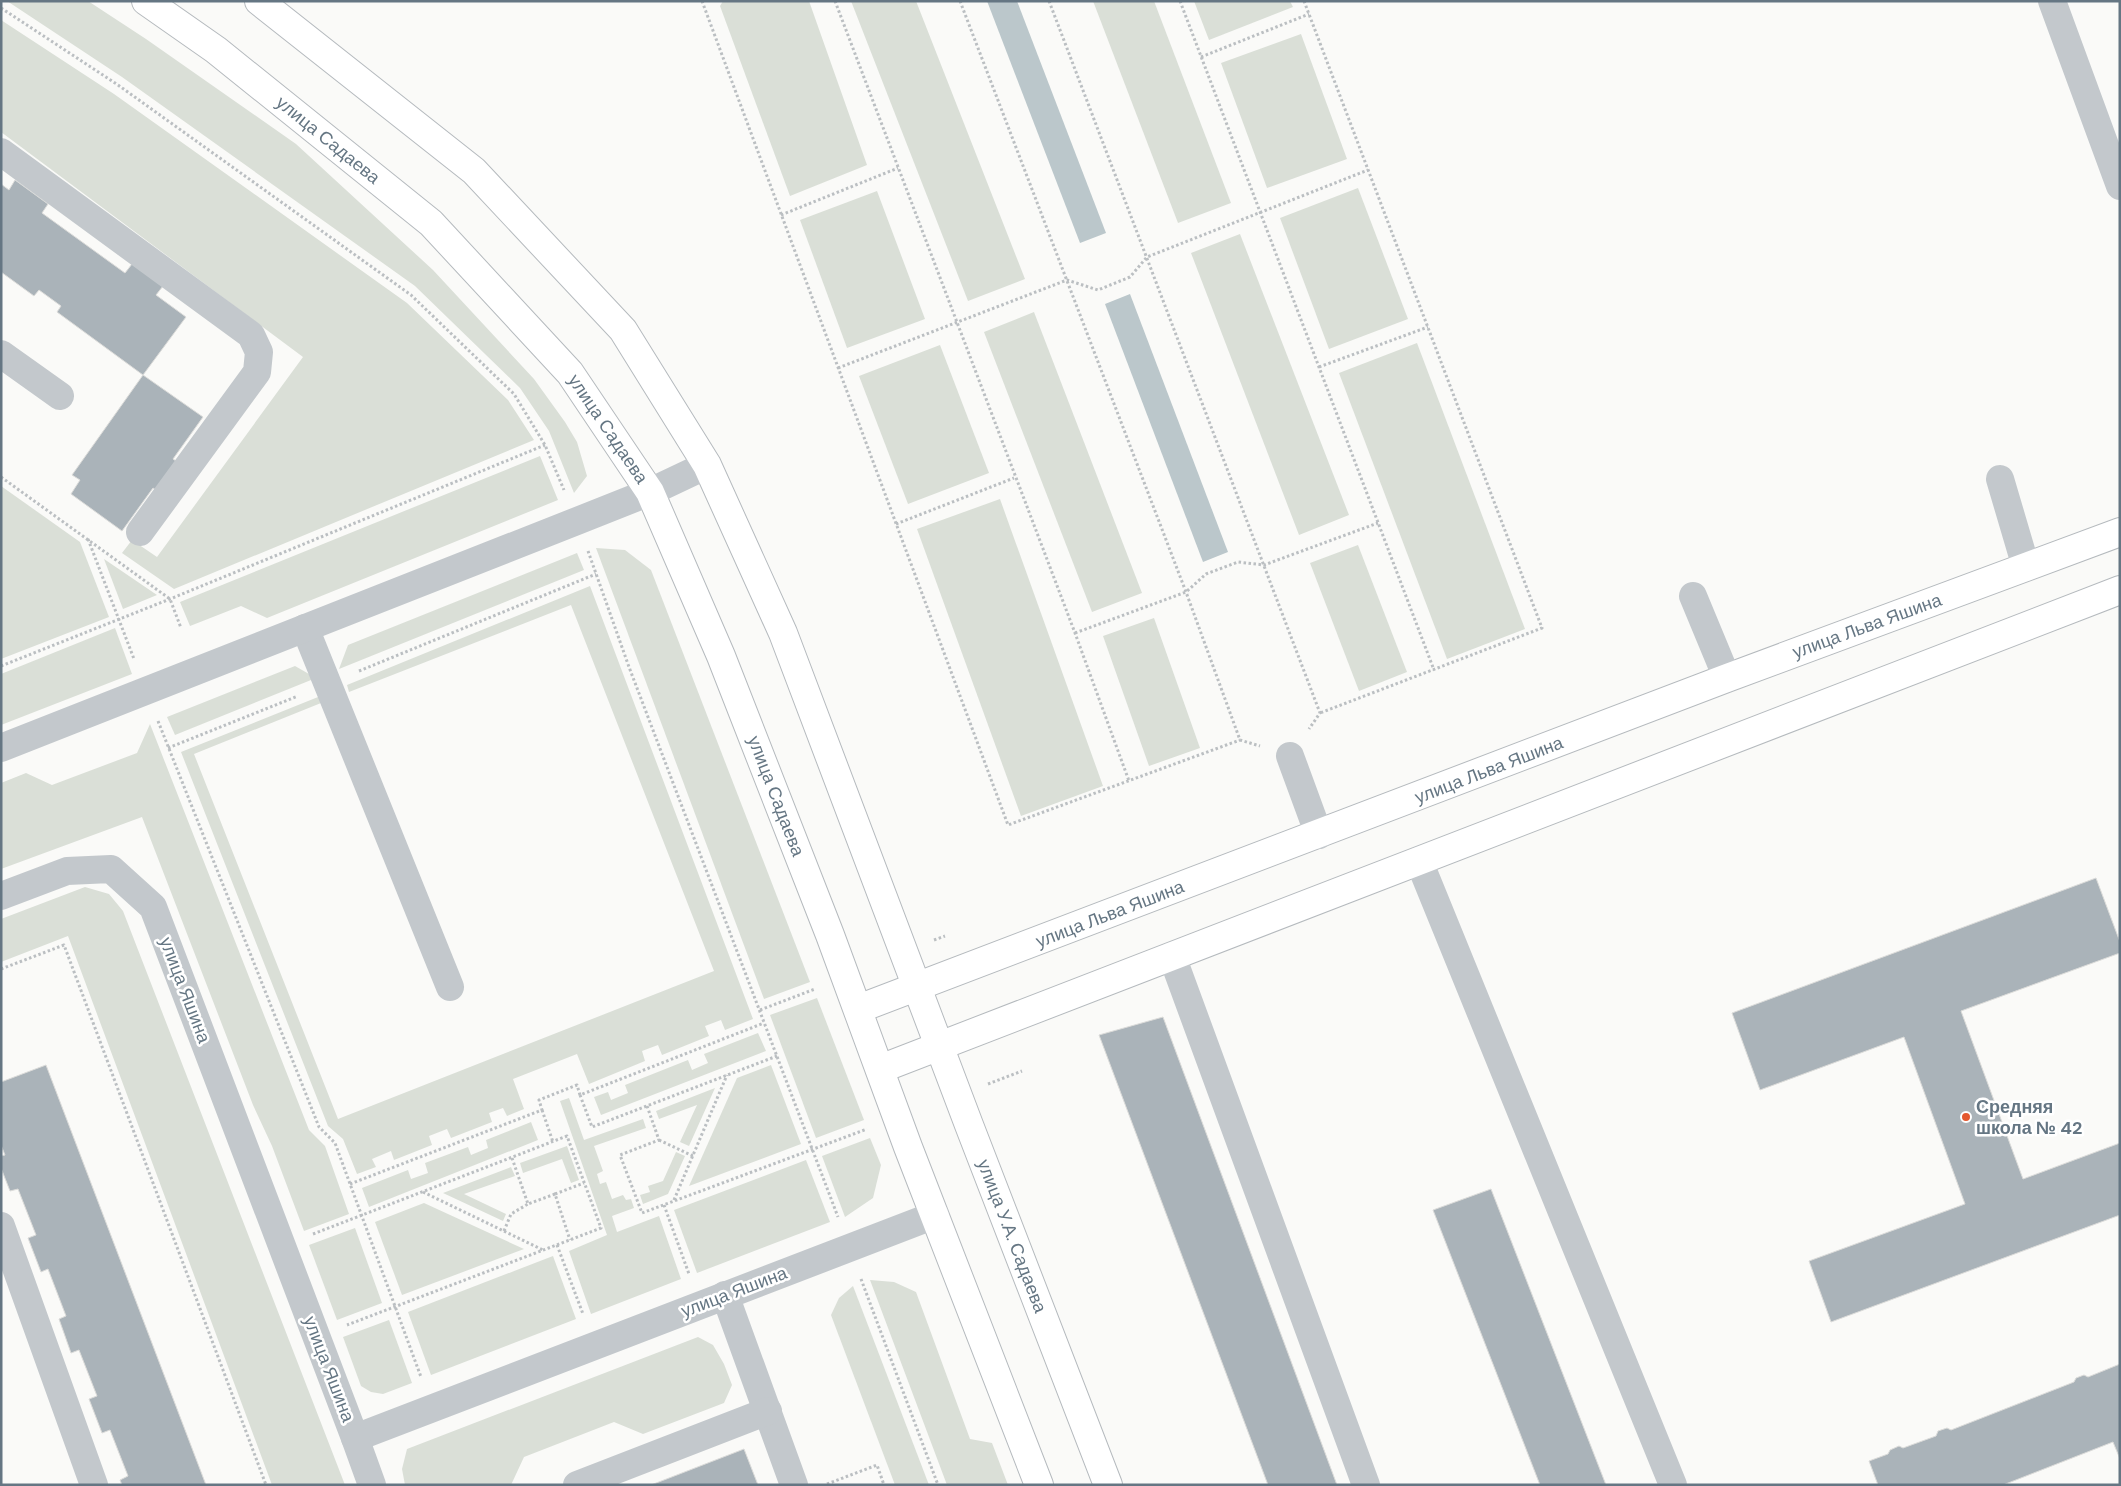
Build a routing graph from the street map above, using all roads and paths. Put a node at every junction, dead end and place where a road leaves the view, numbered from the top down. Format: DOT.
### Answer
graph roads {
  1 [pos="146,1"];
  2 [pos="260,1"];
  3 [pos="702,1"];
  4 [pos="835,1"];
  5 [pos="960,1"];
  6 [pos="1049,1"];
  7 [pos="1180,1"];
  8 [pos="1304,1"];
  9 [pos="2052,1"];
  10 [pos="1,8"];
  11 [pos="1309,14"];
  12 [pos="1201,57"];
  13 [pos="1,152"];
  14 [pos="898,168"];
  15 [pos="1368,170"];
  16 [pos="2120,186"];
  17 [pos="1260,212"];
  18 [pos="781,214"];
  19 [pos="1147,257"];
  20 [pos="1067,280"];
  21 [pos="956,321"];
  22 [pos="1428,327"];
  23 [pos="1,354"];
  24 [pos="1319,367"];
  25 [pos="838,368"];
  26 [pos="60,396"];
  27 [pos="545,445"];
  28 [pos="707,465"];
  29 [pos="1,477"];
  30 [pos="1014,478"];
  31 [pos="2000,479"];
  32 [pos="650,492"];
  33 [pos="577,521"];
  34 [pos="1378,523"];
  35 [pos="896,524"];
  36 [pos="140,532"];
  37 [pos="2120,532"];
  38 [pos="88,539"];
  39 [pos="1264,565"];
  40 [pos="2026,567"];
  41 [pos="596,574"];
  42 [pos="2120,590"];
  43 [pos="1186,592"];
  44 [pos="1693,596"];
  45 [pos="170,599"];
  46 [pos="118,618"];
  47 [pos="181,628"];
  48 [pos="305,628"];
  49 [pos="1075,633"];
  50 [pos="1,666"];
  51 [pos="1434,670"];
  52 [pos="1727,678"];
  53 [pos="327,684"];
  54 [pos="146,691"];
  55 [pos="1320,712"];
  56 [pos="1240,740"];
  57 [pos="1,748"];
  58 [pos="168,748"];
  59 [pos="1290,756"];
  60 [pos="1129,781"];
  61 [pos="1319,835"];
  62 [pos="1419,861"];
  63 [pos="1,896"];
  64 [pos="1172,956"];
  65 [pos="1,969"];
  66 [pos="450,987"];
  67 [pos="918,987"];
  68 [pos="858,1009"];
  69 [pos="764,1023"];
  70 [pos="940,1046"];
  71 [pos="777,1056"];
  72 [pos="880,1070"];
  73 [pos="1022,1071"];
  74 [pos="728,1075"];
  75 [pos="580,1095"];
  76 [pos="958,1095"];
  77 [pos="647,1106"];
  78 [pos="542,1110"];
  79 [pos="898,1117"];
  80 [pos="659,1140"];
  81 [pos="553,1142"];
  82 [pos="812,1149"];
  83 [pos="693,1156"];
  84 [pos="512,1158"];
  85 [pos="584,1183"];
  86 [pos="350,1184"];
  87 [pos="423,1192"];
  88 [pos="555,1194"];
  89 [pos="674,1200"];
  90 [pos="528,1204"];
  91 [pos="664,1204"];
  92 [pos="935,1215"];
  93 [pos="362,1216"];
  94 [pos="1,1226"];
  95 [pos="504,1231"];
  96 [pos="305,1237"];
  97 [pos="570,1240"];
  98 [pos="557,1245"];
  99 [pos="849,1248"];
  100 [pos="543,1250"];
  101 [pos="689,1274"];
  102 [pos="726,1295"];
  103 [pos="395,1306"];
  104 [pos="584,1316"];
  105 [pos="340,1328"];
  106 [pos="422,1380"];
  107 [pos="768,1411"];
  108 [pos="355,1438"];
  109 [pos="94,1485"];
  110 [pos="266,1485"];
  111 [pos="372,1485"];
  112 [pos="577,1485"];
  113 [pos="794,1485"];
  114 [pos="824,1485"];
  115 [pos="884,1485"];
  116 [pos="938,1485"];
  117 [pos="1039,1485"];
  118 [pos="1108,1485"];
  119 [pos="1366,1485"];
  120 [pos="1672,1485"];
  1 -- 32 [label="main road, улица Садаева"];
  2 -- 28 [label="main road"];
  3 -- 18 [label="path"];
  4 -- 14 [label="path"];
  5 -- 20 [label="path"];
  6 -- 19 [label="path"];
  7 -- 12 [label="path"];
  8 -- 11 [label="path"];
  9 -- 16 [label="street"];
  10 -- 27 [label="path"];
  11 -- 12 [label="path"];
  11 -- 15 [label="path"];
  12 -- 17 [label="path"];
  13 -- 36 [label="street"];
  14 -- 18 [label="path"];
  14 -- 21 [label="path"];
  15 -- 17 [label="path"];
  15 -- 22 [label="path"];
  17 -- 19 [label="path"];
  17 -- 24 [label="path"];
  18 -- 25 [label="path"];
  19 -- 20 [label="path"];
  19 -- 39 [label="path"];
  20 -- 21 [label="path"];
  20 -- 43 [label="path"];
  21 -- 25 [label="path"];
  21 -- 30 [label="path"];
  22 -- 24 [label="path"];
  22 -- 51 [label="path"];
  23 -- 26 [label="street"];
  24 -- 34 [label="path"];
  25 -- 35 [label="path"];
  27 -- 33 [label="path"];
  27 -- 45 [label="path"];
  28 -- 32 [label="street"];
  28 -- 67 [label="main road"];
  29 -- 38 [label="path"];
  30 -- 35 [label="path"];
  30 -- 49 [label="path"];
  31 -- 40 [label="street"];
  32 -- 33 [label="street"];
  32 -- 68 [label="main road, улица Садаева"];
  33 -- 41 [label="path"];
  33 -- 48 [label="street"];
  34 -- 39 [label="path"];
  34 -- 51 [label="path"];
  35 -- 60 [label="path"];
  37 -- 40 [label="main road, улица Льва Яшина"];
  38 -- 45 [label="path"];
  38 -- 46 [label="path"];
  39 -- 43 [label="path"];
  39 -- 55 [label="path"];
  40 -- 52 [label="main road, улица Льва Яшина"];
  41 -- 53 [label="path"];
  41 -- 69 [label="path"];
  42 -- 62 [label="main road"];
  43 -- 49 [label="path"];
  43 -- 56 [label="path"];
  44 -- 52 [label="street"];
  45 -- 46 [label="path"];
  45 -- 47 [label="path"];
  46 -- 50 [label="path"];
  46 -- 54 [label="path"];
  48 -- 53 [label="street"];
  48 -- 54 [label="street"];
  49 -- 60 [label="path"];
  51 -- 55 [label="path"];
  52 -- 61 [label="main road, улица Льва Яшина"];
  53 -- 58 [label="path"];
  53 -- 66 [label="street"];
  54 -- 57 [label="street"];
  54 -- 58 [label="path"];
  55 -- 59 [label="path"];
  56 -- 59 [label="path"];
  56 -- 60 [label="path"];
  58 -- 86 [label="path"];
  59 -- 61 [label="street"];
  61 -- 67 [label="main road, улица Льва Яшина"];
  62 -- 64 [label="main road"];
  62 -- 120 [label="street"];
  63 -- 108 [label="street, улица Яшина"];
  64 -- 70 [label="main road"];
  64 -- 119 [label="street"];
  65 -- 110 [label="path"];
  67 -- 68 [label="main road, улица Льва Яшина"];
  67 -- 70 [label="main road, улица У.А. Садаева"];
  68 -- 72 [label="main road"];
  69 -- 71 [label="path"];
  69 -- 75 [label="path"];
  70 -- 72 [label="main road"];
  70 -- 76 [label="main road, улица У.А. Садаева"];
  71 -- 74 [label="path"];
  71 -- 82 [label="path"];
  72 -- 79 [label="main road"];
  73 -- 76 [label="path"];
  74 -- 77 [label="path"];
  74 -- 83 [label="path"];
  75 -- 77 [label="path"];
  75 -- 78 [label="path"];
  76 -- 118 [label="main road, улица У.А. Садаева"];
  77 -- 80 [label="path"];
  78 -- 81 [label="path"];
  78 -- 86 [label="path"];
  79 -- 82 [label="path"];
  79 -- 92 [label="main road"];
  80 -- 83 [label="path"];
  80 -- 91 [label="path"];
  81 -- 84 [label="path"];
  81 -- 85 [label="path"];
  82 -- 89 [label="path"];
  82 -- 99 [label="path"];
  83 -- 89 [label="path"];
  84 -- 87 [label="path"];
  84 -- 90 [label="path"];
  85 -- 88 [label="path"];
  85 -- 97 [label="path"];
  86 -- 93 [label="path"];
  87 -- 93 [label="path"];
  87 -- 95 [label="path"];
  88 -- 90 [label="path"];
  88 -- 97 [label="path"];
  89 -- 91 [label="path"];
  90 -- 95 [label="path"];
  91 -- 101 [label="path"];
  92 -- 99 [label="street, улица Яшина"];
  92 -- 117 [label="main road"];
  93 -- 96 [label="path"];
  93 -- 103 [label="path"];
  94 -- 109 [label="street"];
  95 -- 100 [label="path"];
  97 -- 98 [label="path"];
  98 -- 100 [label="path"];
  98 -- 104 [label="path"];
  99 -- 102 [label="street, улица Яшина"];
  99 -- 116 [label="path"];
  100 -- 103 [label="path"];
  102 -- 107 [label="street"];
  102 -- 108 [label="street, улица Яшина"];
  103 -- 105 [label="path"];
  103 -- 106 [label="path"];
  107 -- 112 [label="street"];
  107 -- 113 [label="street"];
  108 -- 111 [label="street"];
  114 -- 115 [label="path"];
}
